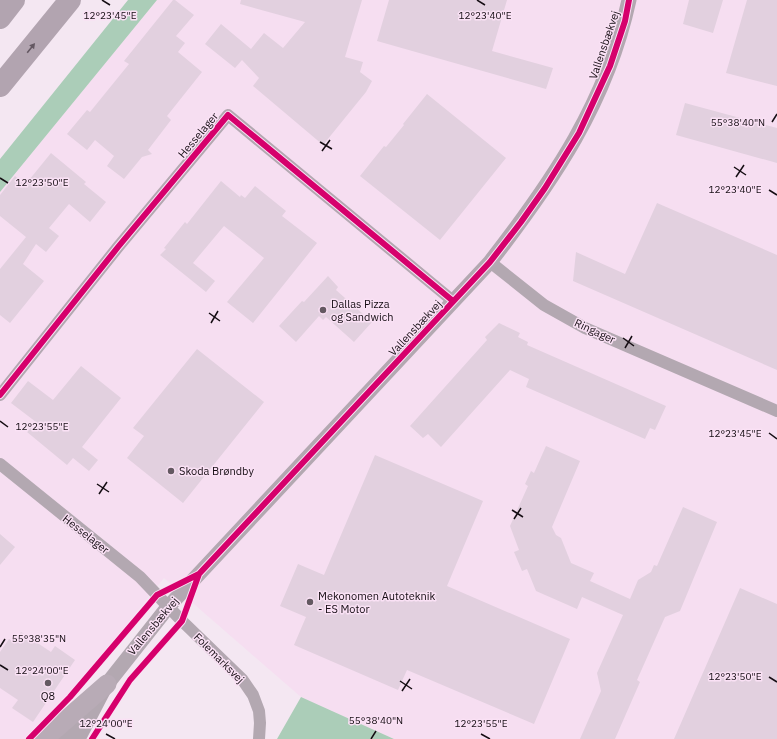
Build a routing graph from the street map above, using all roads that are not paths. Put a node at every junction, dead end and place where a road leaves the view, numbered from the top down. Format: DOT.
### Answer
graph roads {
  1 [pos="14,0"];
  2 [pos="70,0"];
  3 [pos="629,0"];
  4 [pos="0,18"];
  5 [pos="2,84"];
  6 [pos="490,262"];
  7 [pos="454,301"];
  8 [pos="0,395"];
  9 [pos="777,411"];
  10 [pos="0,464"];
  11 [pos="168,607"];
  12 [pos="107,684"];
  13 [pos="44,739"];
  14 [pos="61,739"];
  15 [pos="78,739"];
  16 [pos="259,739"];
  1 -- 4 [label="highway"];
  5 -- 2 [label="highway, one-way"];
  3 -- 6 [label="street, Vallensbækvej"];
  6 -- 7 [label="street, Vallensbækvej"];
  6 -- 9 [label="street, Ringager"];
  7 -- 8 [label="street, Hesselager"];
  7 -- 11 [label="street, Vallensbækvej"];
  10 -- 11 [label="street, Hesselager"];
  11 -- 12 [label="street, Vallensbækvej"];
  11 -- 16 [label="street, Folemarksvej"];
  12 -- 13 [label="main road"];
  12 -- 14 [label="street, Vallensbækvej"];
  12 -- 15 [label="street, Vallensbækvej"];
}
